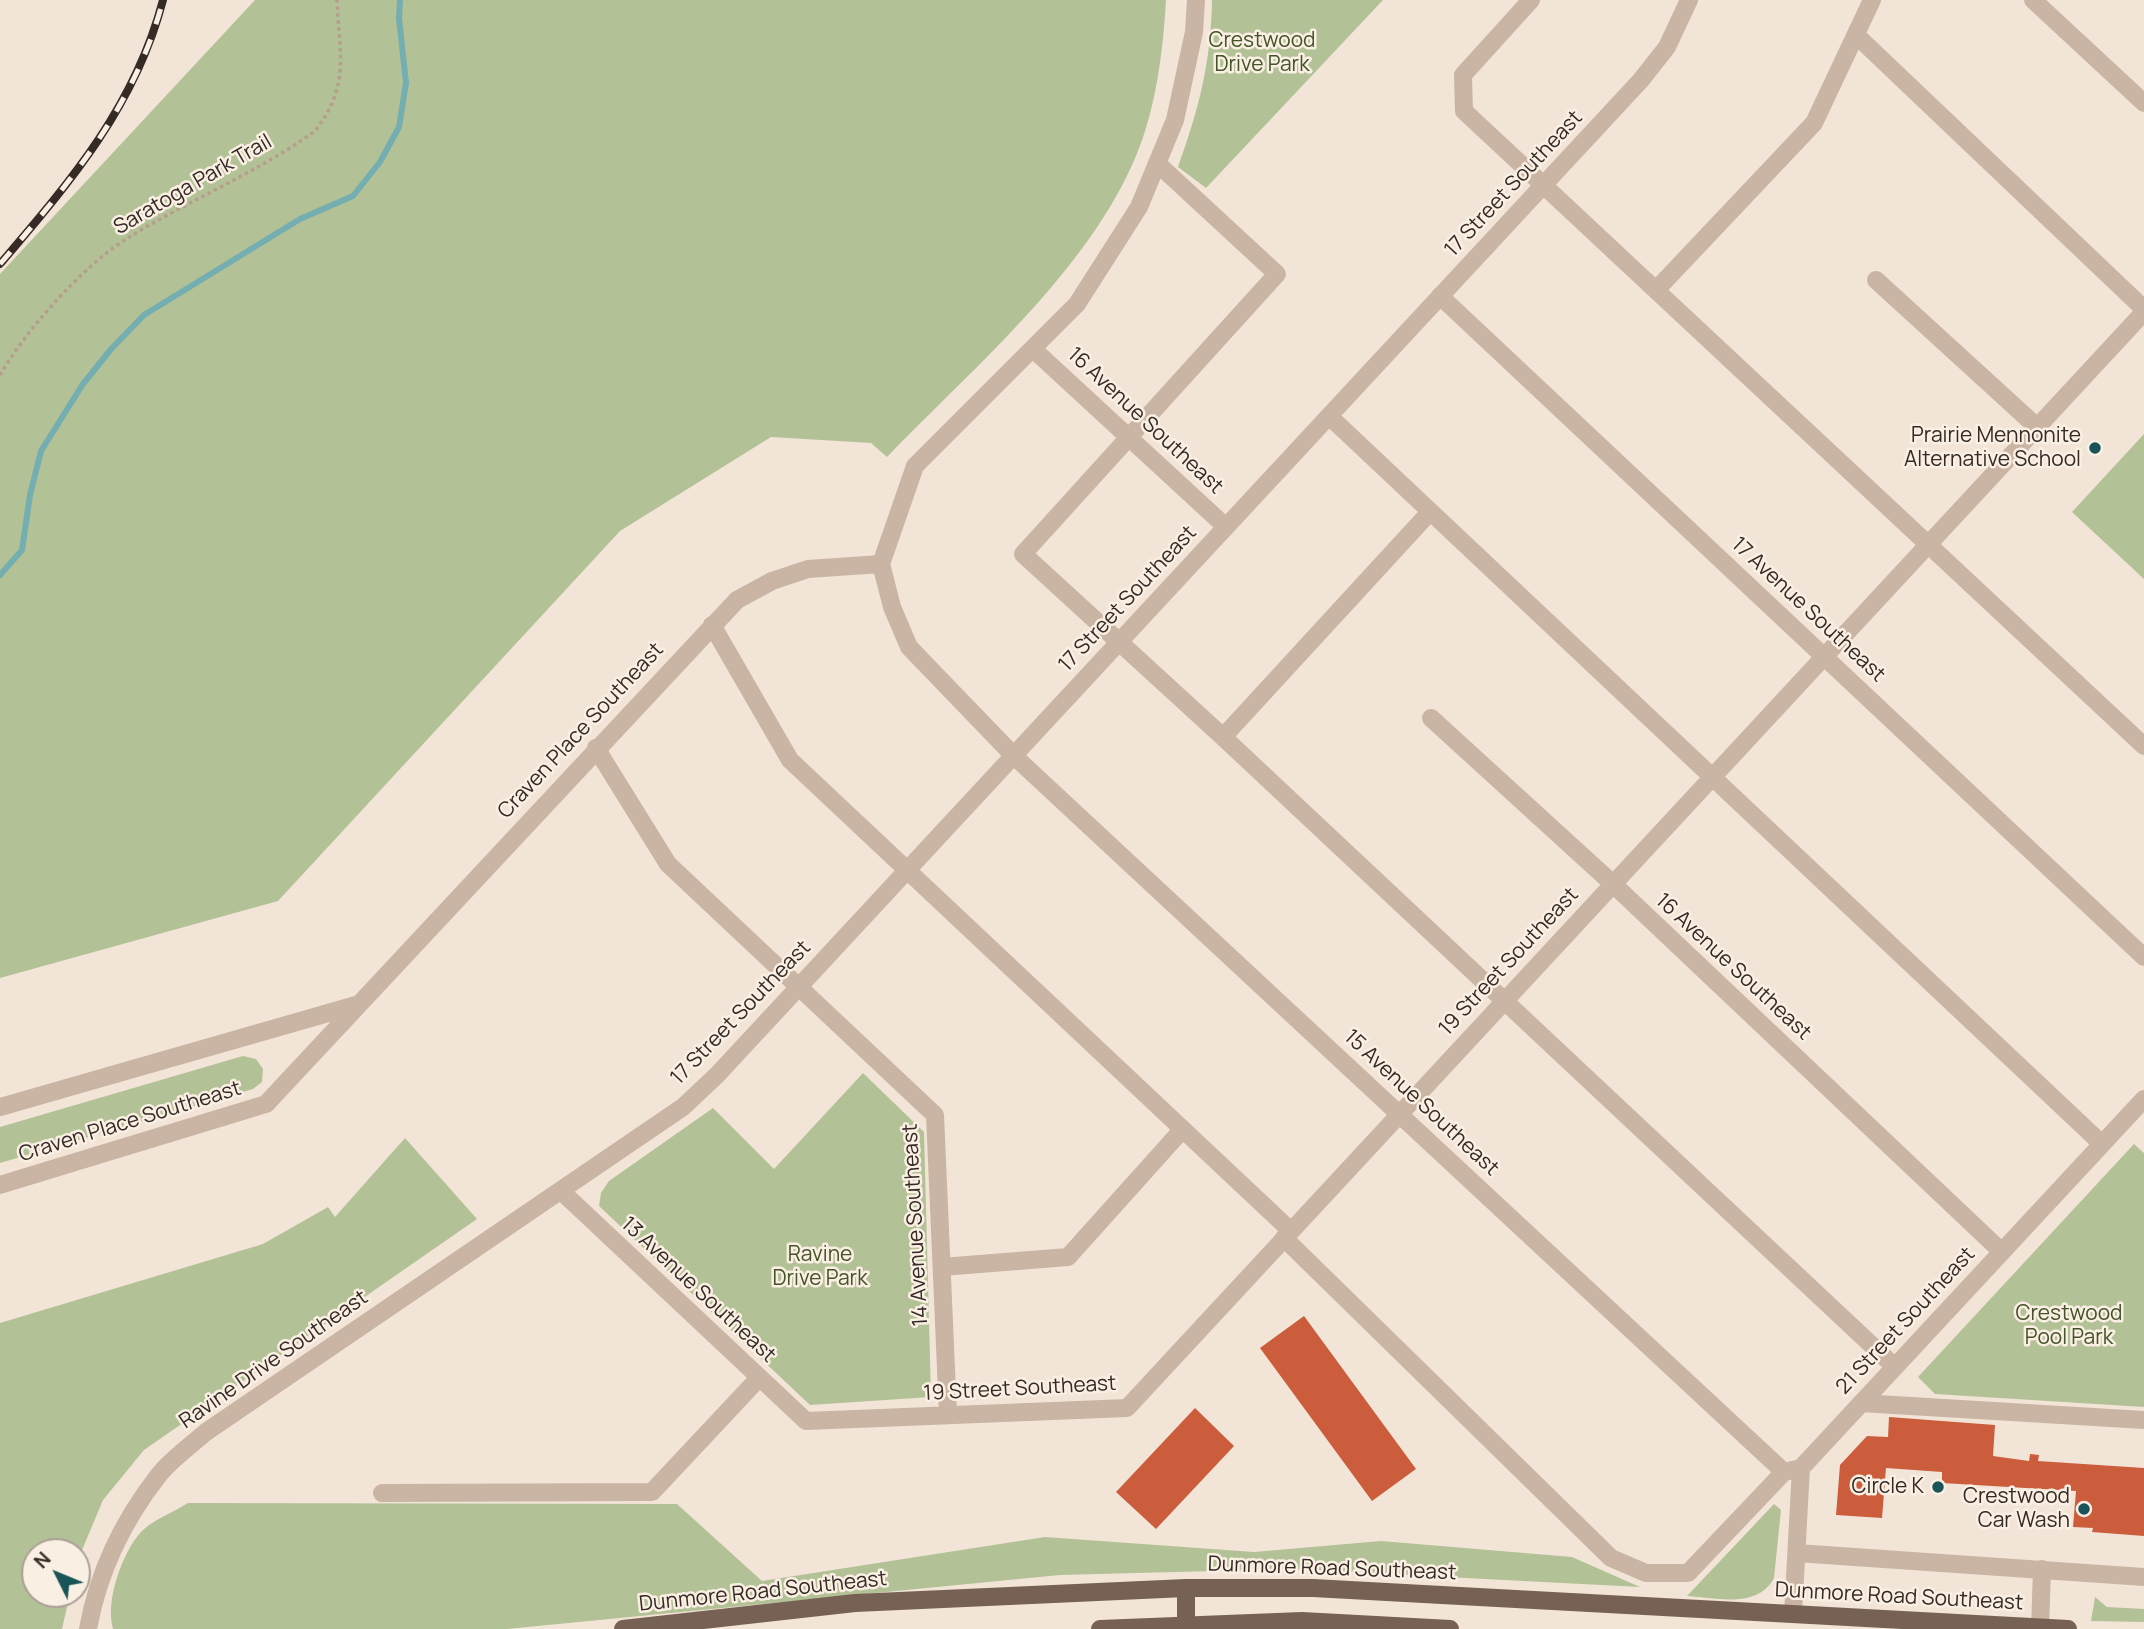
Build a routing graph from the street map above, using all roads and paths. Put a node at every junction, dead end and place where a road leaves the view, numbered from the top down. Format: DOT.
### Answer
graph roads {
  1 [pos="337,0"];
  2 [pos="1196,0"];
  3 [pos="1531,0"];
  4 [pos="1689,0"];
  5 [pos="1872,0"];
  6 [pos="2033,0"];
  7 [pos="1856,35"];
  8 [pos="2144,103"];
  9 [pos="1159,165"];
  10 [pos="1544,185"];
  11 [pos="1877,280"];
  12 [pos="1656,290"];
  13 [pos="1440,296"];
  14 [pos="2144,311"];
  15 [pos="1033,349"];
  16 [pos="0,375"];
  17 [pos="1329,416"];
  18 [pos="2037,427"];
  19 [pos="1129,438"];
  20 [pos="1429,513"];
  21 [pos="1226,527"];
  22 [pos="1928,545"];
  23 [pos="881,564"];
  24 [pos="712,625"];
  25 [pos="1119,642"];
  26 [pos="1824,657"];
  27 [pos="1431,718"];
  28 [pos="1223,737"];
  29 [pos="2144,746"];
  30 [pos="596,748"];
  31 [pos="1014,755"];
  32 [pos="1714,775"];
  33 [pos="907,870"];
  34 [pos="1613,884"];
  35 [pos="2144,957"];
  36 [pos="799,987"];
  37 [pos="1503,1002"];
  38 [pos="356,1005"];
  39 [pos="2144,1099"];
  40 [pos="0,1107"];
  41 [pos="1399,1114"];
  42 [pos="1182,1130"];
  43 [pos="2102,1144"];
  44 [pos="0,1185"];
  45 [pos="561,1191"];
  46 [pos="1287,1235"];
  47 [pos="2002,1252"];
  48 [pos="942,1267"];
  49 [pos="1895,1367"];
  50 [pos="758,1379"];
  51 [pos="1861,1403"];
  52 [pos="948,1415"];
  53 [pos="2144,1420"];
  54 [pos="806,1421"];
  55 [pos="1792,1470"];
  56 [pos="382,1493"];
  57 [pos="1797,1553"];
  58 [pos="2042,1569"];
  59 [pos="2144,1577"];
  60 [pos="1186,1588"];
  61 [pos="1793,1614"];
  62 [pos="1186,1626"];
  63 [pos="2040,1628"];
  64 [pos="88,1629"];
  65 [pos="623,1629"];
  66 [pos="1100,1629"];
  67 [pos="1450,1629"];
  68 [pos="2068,1629"];
  1 -- 16 [label="path, Saratoga Park Trail"];
  2 -- 9 [label="street"];
  3 -- 10 [label="street"];
  4 -- 10 [label="street, 17 Street Southeast"];
  5 -- 7 [label="street"];
  6 -- 8 [label="street"];
  7 -- 12 [label="street"];
  7 -- 14 [label="street"];
  9 -- 15 [label="street"];
  9 -- 19 [label="street"];
  10 -- 12 [label="street"];
  10 -- 13 [label="street, 17 Street Southeast"];
  11 -- 18 [label="street"];
  12 -- 22 [label="street"];
  13 -- 17 [label="street, 17 Street Southeast"];
  13 -- 26 [label="street, 17 Avenue Southeast"];
  14 -- 18 [label="street, 19 Street Southeast"];
  15 -- 19 [label="street, 16 Avenue Southeast"];
  15 -- 23 [label="street"];
  17 -- 20 [label="street"];
  17 -- 21 [label="street, 17 Street Southeast"];
  18 -- 22 [label="street, 19 Street Southeast"];
  19 -- 21 [label="street, 16 Avenue Southeast"];
  19 -- 25 [label="street"];
  20 -- 28 [label="street"];
  20 -- 32 [label="street"];
  21 -- 25 [label="street, 17 Street Southeast"];
  22 -- 26 [label="street, 19 Street Southeast"];
  22 -- 29 [label="street"];
  23 -- 24 [label="street, Craven Place Southeast"];
  23 -- 31 [label="street, 15 Avenue Southeast"];
  24 -- 30 [label="street, Craven Place Southeast"];
  24 -- 33 [label="street, 21 Street Southeast"];
  25 -- 28 [label="street"];
  25 -- 31 [label="street, 17 Street Southeast"];
  26 -- 32 [label="street, 19 Street Southeast"];
  26 -- 35 [label="street, 17 Avenue Southeast"];
  27 -- 34 [label="street, 16 Avenue Southeast"];
  28 -- 37 [label="street"];
  30 -- 36 [label="street, 14 Avenue Southeast"];
  30 -- 38 [label="street, Craven Place Southeast"];
  31 -- 33 [label="street, 17 Street Southeast"];
  31 -- 41 [label="street, 15 Avenue Southeast"];
  32 -- 34 [label="street, 19 Street Southeast"];
  32 -- 43 [label="street"];
  33 -- 36 [label="street, 17 Street Southeast"];
  33 -- 42 [label="street, 21 Street Southeast"];
  34 -- 37 [label="street, 19 Street Southeast"];
  34 -- 47 [label="street, 16 Avenue Southeast"];
  36 -- 45 [label="street, 17 Street Southeast"];
  36 -- 48 [label="street, 14 Avenue Southeast"];
  37 -- 41 [label="street, 19 Street Southeast"];
  37 -- 49 [label="street"];
  38 -- 40 [label="street"];
  38 -- 44 [label="street, Craven Place Southeast"];
  39 -- 43 [label="street, 21 Street Southeast"];
  41 -- 46 [label="street, 19 Street Southeast"];
  41 -- 55 [label="street, 15 Avenue Southeast"];
  42 -- 46 [label="street, 21 Street Southeast"];
  42 -- 48 [label="street"];
  43 -- 47 [label="street, 21 Street Southeast"];
  45 -- 50 [label="street, 13 Avenue Southeast"];
  45 -- 64 [label="street, Ravine Drive Southeast"];
  46 -- 52 [label="street, 19 Street Southeast"];
  46 -- 55 [label="street, 21 Street Southeast"];
  47 -- 49 [label="street, 21 Street Southeast"];
  48 -- 52 [label="street, 14 Avenue Southeast"];
  49 -- 51 [label="street, 21 Street Southeast"];
  50 -- 54 [label="street, 13 Avenue Southeast"];
  50 -- 56 [label="street"];
  51 -- 53 [label="street"];
  51 -- 55 [label="street, 21 Street Southeast"];
  52 -- 54 [label="street, 19 Street Southeast"];
  55 -- 57 [label="street"];
  57 -- 58 [label="street, Dunmore Road Southeast"];
  57 -- 61 [label="street"];
  58 -- 59 [label="street, Dunmore Road Southeast"];
  58 -- 63 [label="street, Dunmore Road Southeast"];
  60 -- 61 [label="main road, Dunmore Road Southeast"];
  60 -- 62 [label="main road"];
  60 -- 65 [label="main road, Dunmore Road Southeast"];
  61 -- 63 [label="main road, Dunmore Road Southeast"];
  62 -- 66 [label="main road"];
  62 -- 67 [label="main road"];
  63 -- 68 [label="main road, Dunmore Road Southeast"];
}
